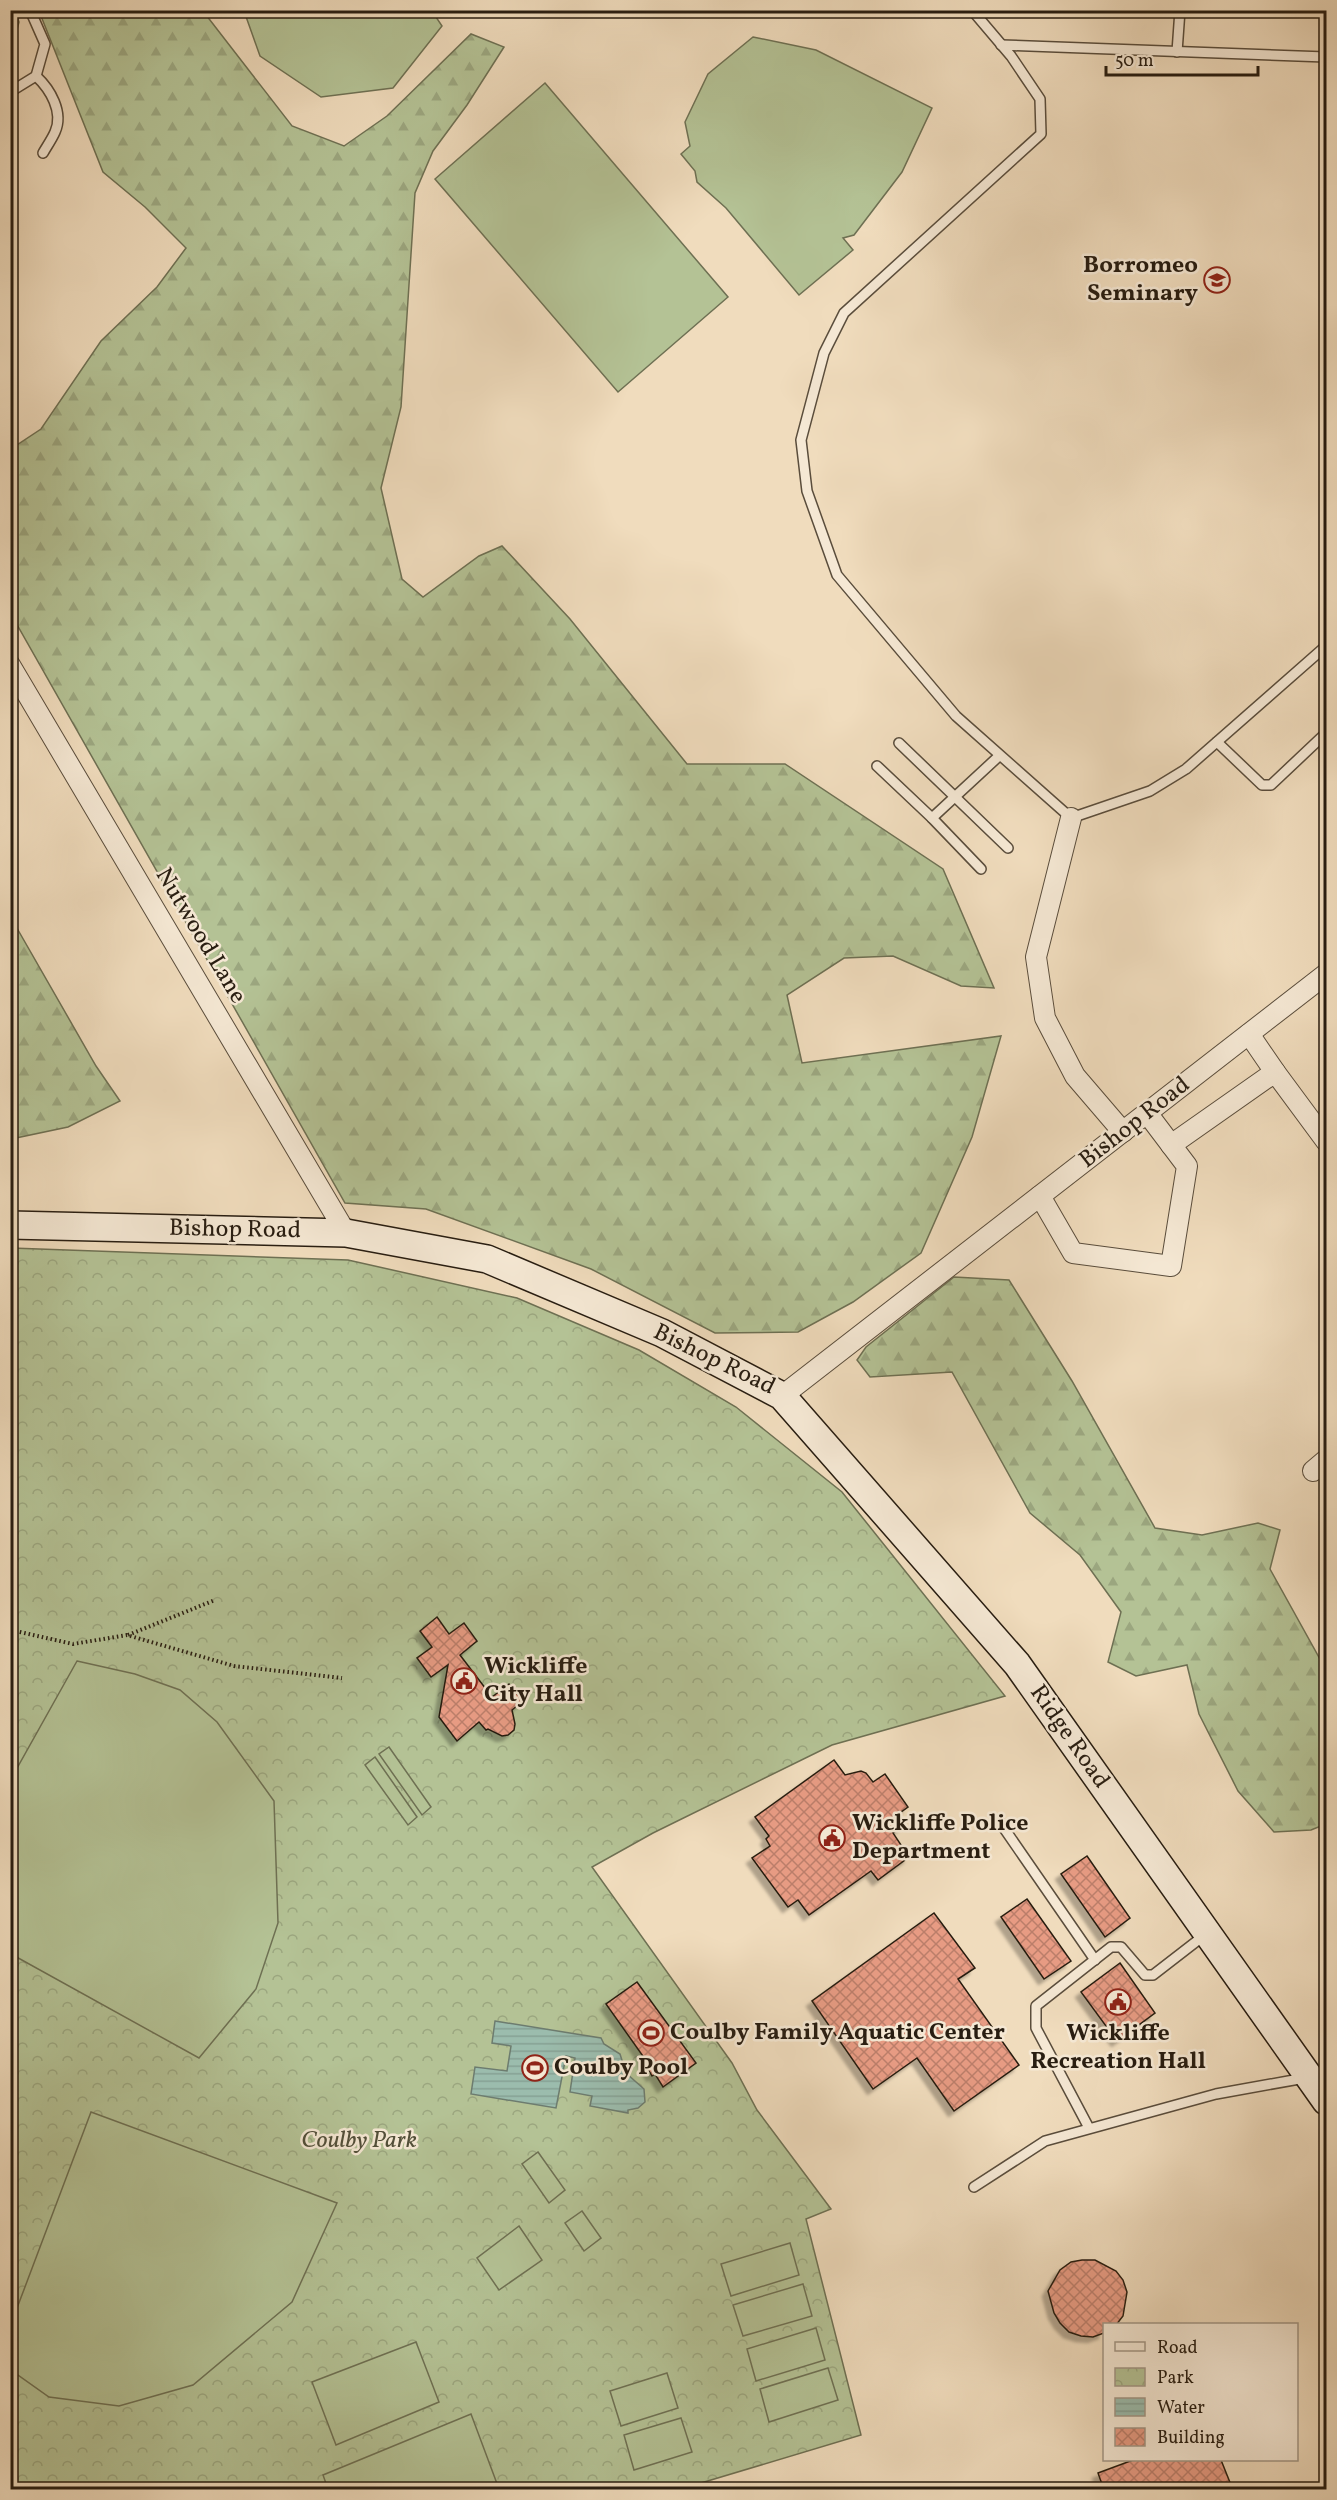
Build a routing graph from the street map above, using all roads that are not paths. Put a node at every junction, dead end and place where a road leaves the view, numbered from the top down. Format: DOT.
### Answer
graph roads {
  1 [pos="30,10"];
  2 [pos="972,10"];
  3 [pos="1180,10"];
  4 [pos="1001,45"];
  5 [pos="1178,52"];
  6 [pos="1326,57"];
  7 [pos="36,76"];
  8 [pos="10,92"];
  9 [pos="43,153"];
  10 [pos="1326,646"];
  11 [pos="10,665"];
  12 [pos="1326,733"];
  13 [pos="1217,742"];
  14 [pos="899,743"];
  15 [pos="999,756"];
  16 [pos="877,766"];
  17 [pos="955,796"];
  18 [pos="932,818"];
  19 [pos="1071,818"];
  20 [pos="1008,848"];
  21 [pos="981,869"];
  22 [pos="1326,974"];
  23 [pos="1249,1034"];
  24 [pos="1275,1072"];
  25 [pos="1146,1113"];
  26 [pos="1123,1132"];
  27 [pos="1326,1141"];
  28 [pos="1171,1145"];
  29 [pos="1040,1196"];
  30 [pos="10,1225"];
  31 [pos="346,1233"];
  32 [pos="782,1396"];
  33 [pos="999,1821"];
  34 [pos="1208,1933"];
  35 [pos="1095,1960"];
  36 [pos="1310,2077"];
  37 [pos="1326,2100"];
  38 [pos="1089,2128"];
  39 [pos="975,2187"];
  1 -- 7 [label="lane"];
  2 -- 4 [label="lane"];
  3 -- 5 [label="lane"];
  4 -- 5 [label="lane"];
  4 -- 15 [label="lane"];
  5 -- 6 [label="lane"];
  7 -- 8 [label="lane"];
  7 -- 9 [label="lane"];
  10 -- 13 [label="lane"];
  11 -- 31 [label="street, Nutwood Lane"];
  12 -- 13 [label="lane"];
  13 -- 19 [label="lane"];
  14 -- 17 [label="lane"];
  15 -- 17 [label="lane"];
  15 -- 19 [label="lane"];
  16 -- 18 [label="lane"];
  17 -- 18 [label="lane"];
  17 -- 20 [label="lane"];
  18 -- 21 [label="lane"];
  19 -- 26 [label="street"];
  22 -- 23 [label="street, Bishop Road"];
  23 -- 24 [label="street"];
  23 -- 25 [label="street, Bishop Road"];
  24 -- 27 [label="street"];
  24 -- 28 [label="street"];
  25 -- 26 [label="street, Bishop Road"];
  25 -- 28 [label="street"];
  26 -- 29 [label="street, Bishop Road"];
  28 -- 29 [label="street"];
  29 -- 32 [label="street, Bishop Road"];
  30 -- 31 [label="main road, Bishop Road"];
  31 -- 32 [label="main road, Bishop Road"];
  32 -- 34 [label="main road, Ridge Road"];
  33 -- 35 [label="lane"];
  34 -- 35 [label="lane"];
  34 -- 36 [label="main road, Ridge Road"];
  35 -- 38 [label="lane"];
  36 -- 37 [label="main road, Ridge Road"];
  36 -- 38 [label="lane"];
  38 -- 39 [label="lane"];
}
